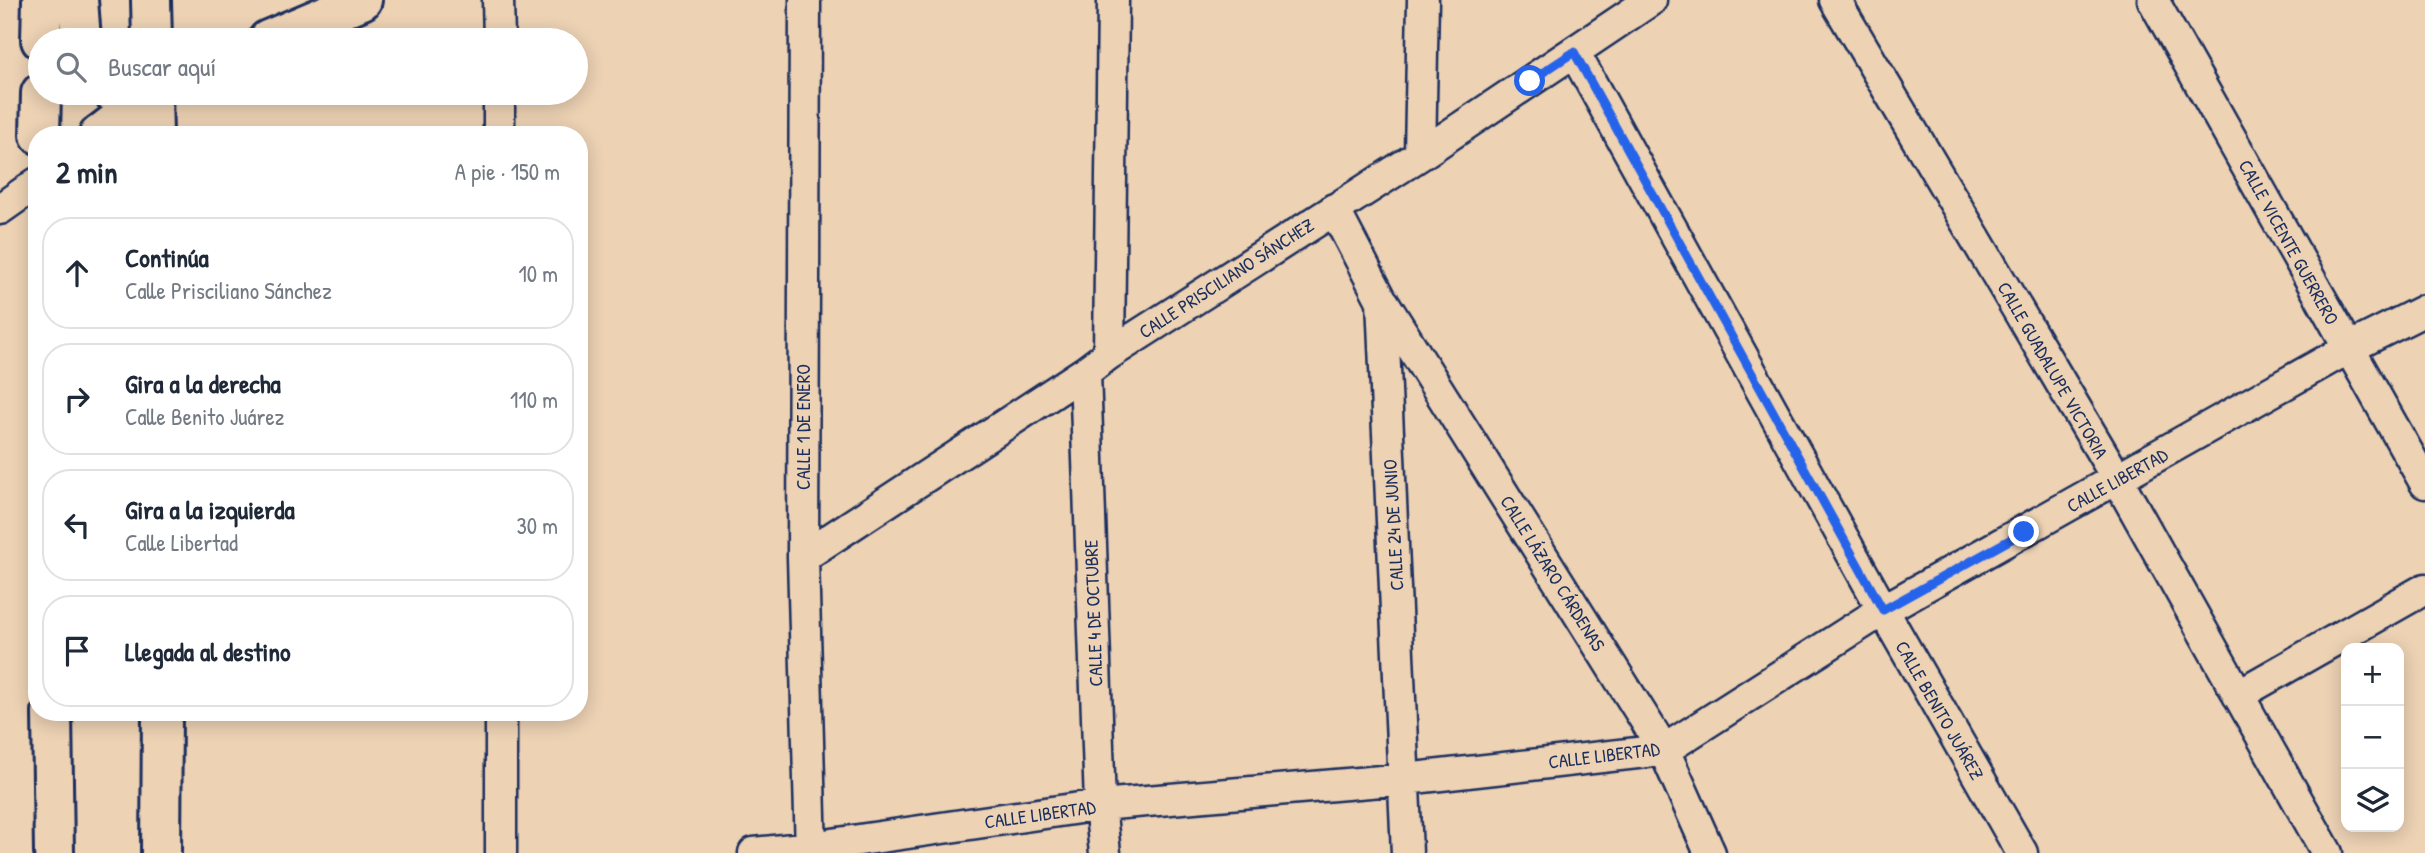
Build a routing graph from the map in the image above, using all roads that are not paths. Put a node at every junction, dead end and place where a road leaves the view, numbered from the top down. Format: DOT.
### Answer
graph roads {
  1 [pos="42,0"];
  2 [pos="78,0"];
  3 [pos="151,0"];
  4 [pos="362,0"];
  5 [pos="498,0"];
  6 [pos="805,0"];
  7 [pos="1113,0"];
  8 [pos="1423,0"];
  9 [pos="1651,0"];
  10 [pos="1835,0"];
  11 [pos="2153,0"];
  12 [pos="41,28"];
  13 [pos="80,28"];
  14 [pos="152,28"];
  15 [pos="296,28"];
  16 [pos="499,28"];
  17 [pos="1574,52"];
  18 [pos="41,105"];
  19 [pos="138,105"];
  20 [pos="153,105"];
  21 [pos="499,105"];
  22 [pos="40,126"];
  23 [pos="111,126"];
  24 [pos="153,126"];
  25 [pos="499,126"];
  26 [pos="1420,155"];
  27 [pos="28,189"];
  28 [pos="0,209"];
  29 [pos="1334,209"];
  30 [pos="1382,301"];
  31 [pos="2425,310"];
  32 [pos="2349,348"];
  33 [pos="1109,354"];
  34 [pos="1085,372"];
  35 [pos="2118,480"];
  36 [pos="2425,483"];
  37 [pos="803,557"];
  38 [pos="2425,589"];
  39 [pos="1883,610"];
  40 [pos="2238,695"];
  41 [pos="52,721"];
  42 [pos="162,721"];
  43 [pos="501,721"];
  44 [pos="1664,750"];
  45 [pos="1405,779"];
  46 [pos="1100,805"];
  47 [pos="811,850"];
  48 [pos="54,853"];
  49 [pos="161,853"];
  50 [pos="501,853"];
  51 [pos="754,853"];
  52 [pos="1105,853"];
  53 [pos="1407,853"];
  54 [pos="1710,853"];
  55 [pos="2022,853"];
  56 [pos="2327,853"];
  1 -- 12 [label="main road"];
  2 -- 13 [label="main road"];
  3 -- 14 [label="main road"];
  4 -- 15 [label="main road"];
  5 -- 16 [label="street"];
  6 -- 37 [label="street, CALLE 1 DE ENERO"];
  7 -- 33 [label="street"];
  8 -- 26 [label="street"];
  9 -- 17 [label="street, CALLE PRISCILIANO SÁNCHEZ"];
  10 -- 35 [label="street, CALLE GUADALUPE VICTORIA"];
  11 -- 32 [label="street, CALLE VICENTE GUERRERO"];
  17 -- 26 [label="street, CALLE PRISCILIANO SÁNCHEZ"];
  17 -- 39 [label="street, CALLE BENITO JUÁREZ"];
  18 -- 22 [label="main road"];
  19 -- 23 [label="main road"];
  20 -- 24 [label="main road"];
  21 -- 25 [label="street"];
  26 -- 29 [label="street, CALLE PRISCILIANO SÁNCHEZ"];
  27 -- 28 [label="street"];
  29 -- 30 [label="street, CALLE 24 DE JUNIO"];
  29 -- 33 [label="street, CALLE PRISCILIANO SÁNCHEZ"];
  30 -- 44 [label="street, CALLE LÁZARO CÁRDENAS"];
  30 -- 45 [label="street, CALLE 24 DE JUNIO"];
  31 -- 32 [label="street, CALLE LIBERTAD"];
  32 -- 35 [label="street, CALLE LIBERTAD"];
  32 -- 36 [label="street, CALLE VICENTE GUERRERO"];
  33 -- 34 [label="street, CALLE PRISCILIANO SÁNCHEZ"];
  34 -- 37 [label="street, CALLE PRISCILIANO SÁNCHEZ"];
  34 -- 46 [label="street, CALLE 4 DE OCTUBRE"];
  35 -- 39 [label="street, CALLE LIBERTAD"];
  35 -- 40 [label="street, CALLE GUADALUPE VICTORIA"];
  37 -- 47 [label="street, CALLE 1 DE ENERO"];
  38 -- 40 [label="street"];
  39 -- 44 [label="street, CALLE LIBERTAD"];
  39 -- 55 [label="street, CALLE BENITO JUÁREZ"];
  40 -- 56 [label="street, CALLE GUADALUPE VICTORIA"];
  41 -- 48 [label="main road"];
  42 -- 49 [label="main road"];
  43 -- 50 [label="street"];
  44 -- 45 [label="street, CALLE LIBERTAD"];
  44 -- 54 [label="street, CALLE LÁZARO CÁRDENAS"];
  45 -- 46 [label="street, CALLE LIBERTAD"];
  45 -- 53 [label="street, CALLE 24 DE JUNIO"];
  46 -- 47 [label="street, CALLE LIBERTAD"];
  46 -- 52 [label="street, CALLE 4 DE OCTUBRE"];
  47 -- 51 [label="street, CALLE LIBERTAD"];
}
